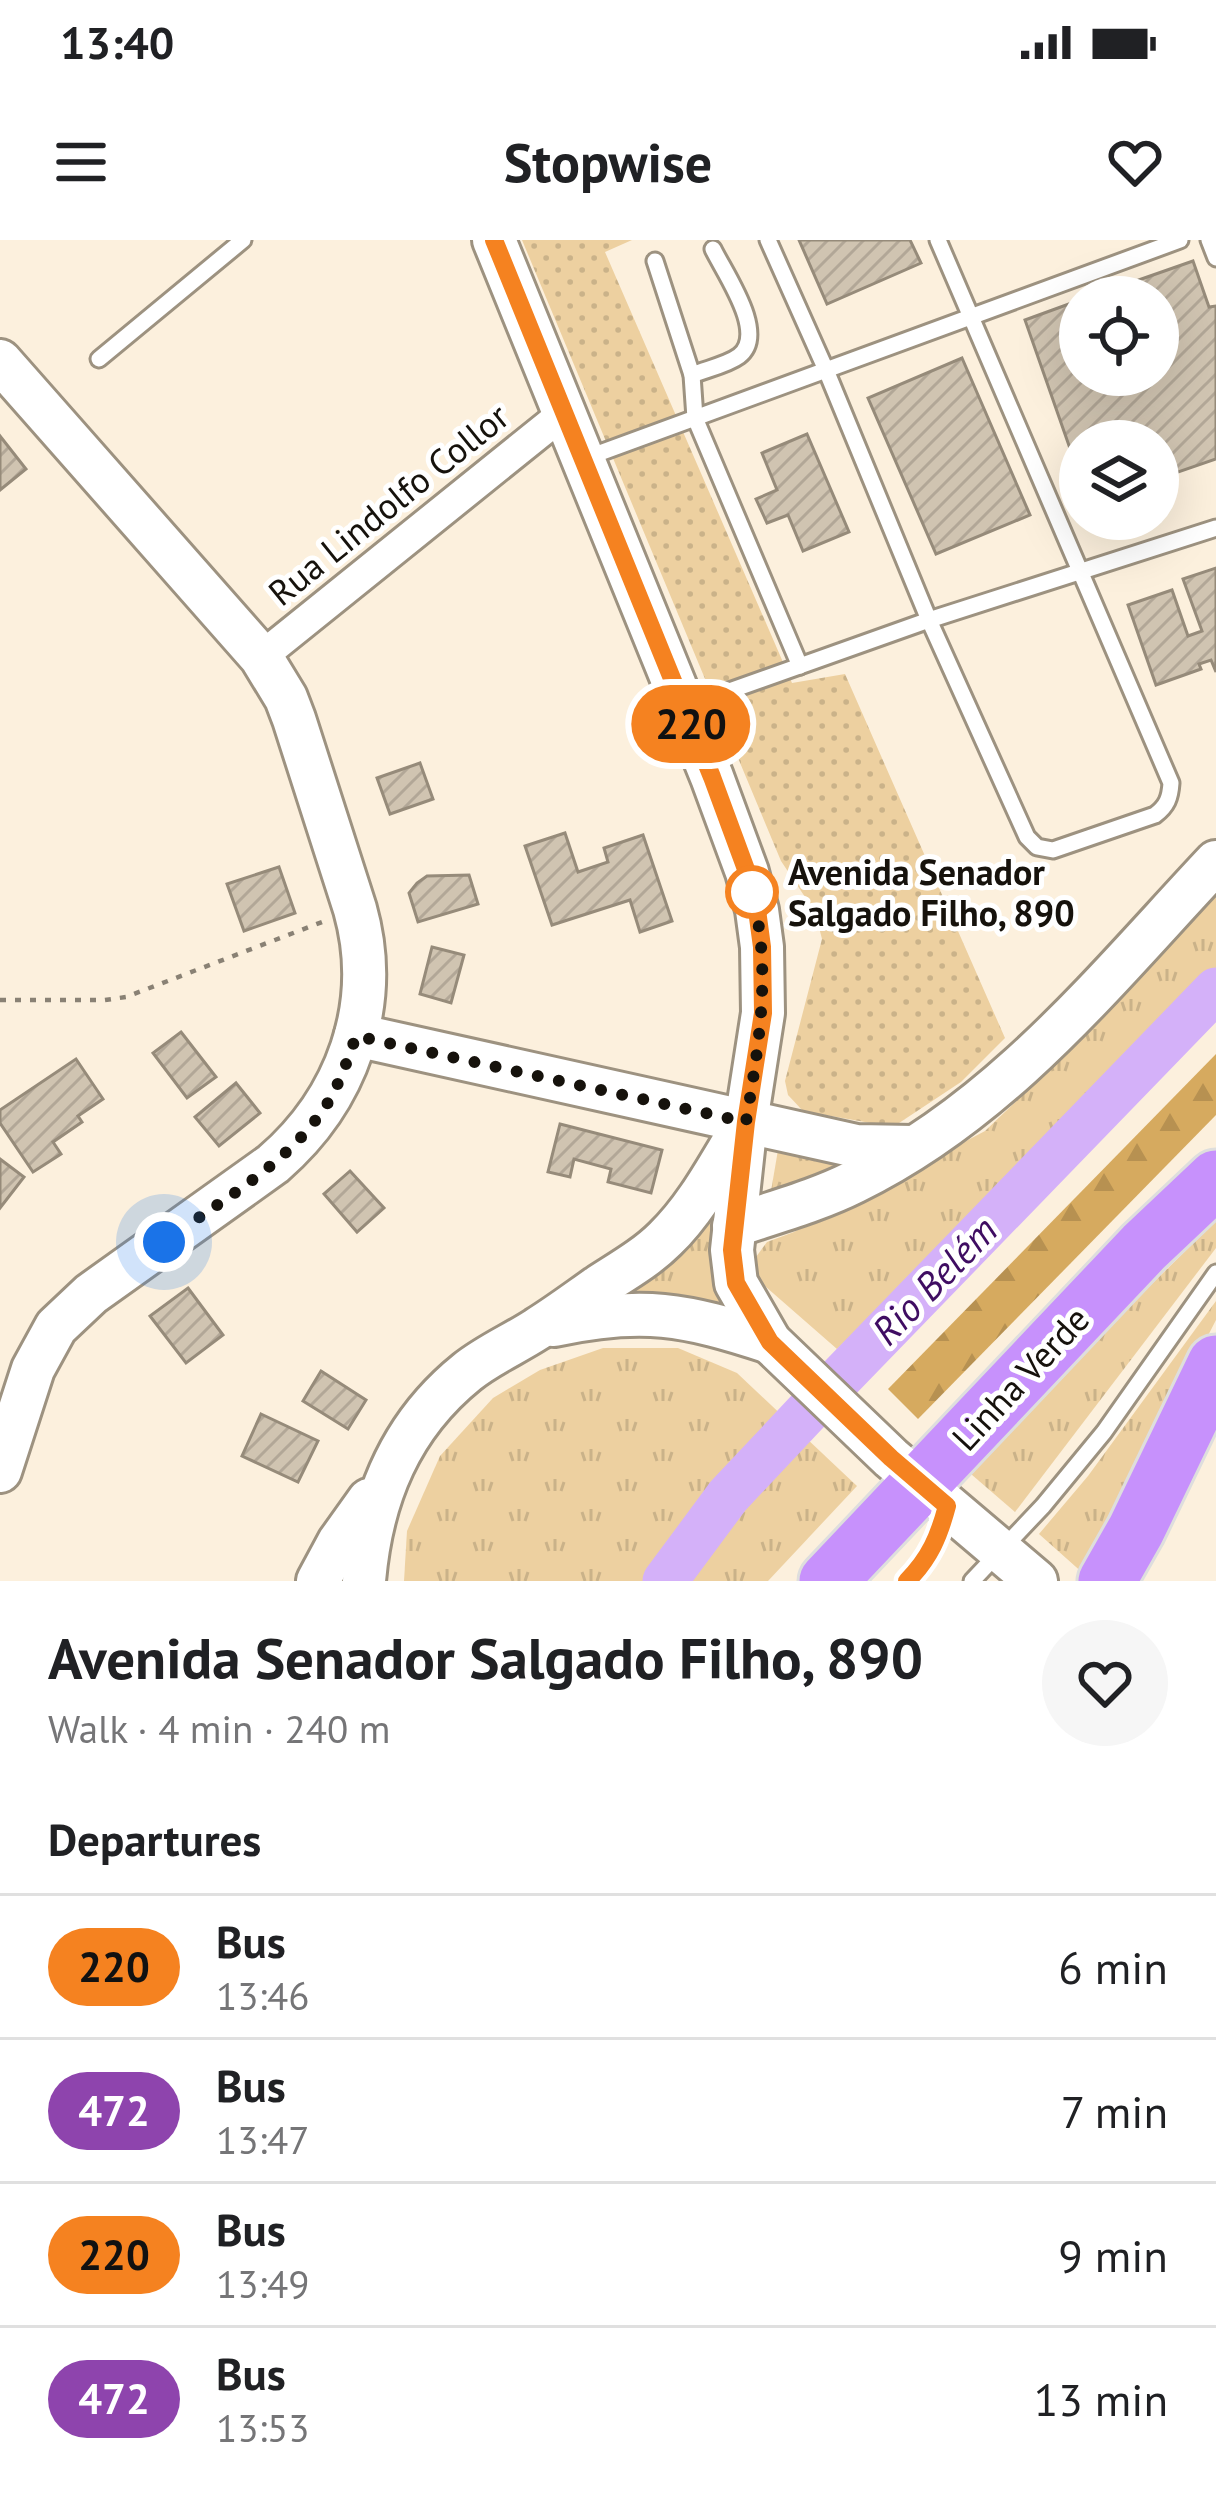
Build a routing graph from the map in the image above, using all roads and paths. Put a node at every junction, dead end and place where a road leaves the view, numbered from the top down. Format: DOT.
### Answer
graph roads {
  1 [pos="243,240"];
  2 [pos="494,240"];
  3 [pos="768,240"];
  4 [pos="938,240"];
  5 [pos="1180,240"];
  6 [pos="1209,240"];
  7 [pos="1156,244"];
  8 [pos="713,249"];
  9 [pos="1216,258"];
  10 [pos="655,261"];
  11 [pos="970,317"];
  12 [pos="99,359"];
  13 [pos="0,361"];
  14 [pos="826,370"];
  15 [pos="692,375"];
  16 [pos="564,413"];
  17 [pos="695,418"];
  18 [pos="584,459"];
  19 [pos="1216,528"];
  20 [pos="1082,572"];
  21 [pos="929,620"];
  22 [pos="262,657"];
  23 [pos="800,666"];
  24 [pos="684,707"];
  25 [pos="1216,862"];
  26 [pos="355,909"];
  27 [pos="0,1000"];
  28 [pos="356,1036"];
  29 [pos="746,1122"];
  30 [pos="914,1148"];
  31 [pos="1216,1179"];
  32 [pos="734,1226"];
  33 [pos="1216,1273"];
  34 [pos="538,1329"];
  35 [pos="770,1342"];
  36 [pos="1208,1387"];
  37 [pos="0,1471"];
  38 [pos="387,1474"];
  39 [pos="920,1482"];
  40 [pos="986,1566"];
  41 [pos="318,1581"];
  42 [pos="364,1581"];
  43 [pos="828,1581"];
  44 [pos="907,1581"];
  45 [pos="1036,1581"];
  46 [pos="1107,1581"];
  1 -- 12 [label="lane"];
  2 -- 16 [label="street"];
  3 -- 14 [label="lane"];
  4 -- 11 [label="lane"];
  5 -- 7 [label="lane"];
  6 -- 9 [label="lane"];
  7 -- 11 [label="lane"];
  8 -- 15 [label="lane"];
  10 -- 15 [label="lane"];
  11 -- 14 [label="lane"];
  11 -- 20 [label="lane"];
  13 -- 22 [label="street"];
  14 -- 17 [label="lane"];
  14 -- 21 [label="lane"];
  15 -- 17 [label="lane"];
  16 -- 18 [label="street"];
  16 -- 22 [label="street, Rua Lindolfo Collor"];
  17 -- 18 [label="lane"];
  17 -- 23 [label="lane"];
  18 -- 24 [label="street"];
  19 -- 20 [label="lane"];
  20 -- 21 [label="lane"];
  20 -- 21 [label="lane"];
  21 -- 23 [label="lane"];
  22 -- 26 [label="street"];
  23 -- 24 [label="lane"];
  24 -- 29 [label="street"];
  25 -- 30 [label="street"];
  26 -- 27 [label="path"];
  26 -- 28 [label="street"];
  28 -- 29 [label="street"];
  28 -- 37 [label="street"];
  29 -- 30 [label="street"];
  29 -- 32 [label="street"];
  29 -- 34 [label="street"];
  30 -- 32 [label="street"];
  31 -- 39 [label="highway, Linha Verde"];
  32 -- 35 [label="street"];
  33 -- 40 [label="lane"];
  34 -- 35 [label="street"];
  34 -- 38 [label="street"];
  35 -- 39 [label="street"];
  36 -- 46 [label="highway"];
  38 -- 41 [label="street"];
  38 -- 42 [label="street"];
  39 -- 40 [label="street"];
  39 -- 43 [label="highway, Linha Verde"];
  39 -- 44 [label="lane"];
  40 -- 45 [label="street"];
}
